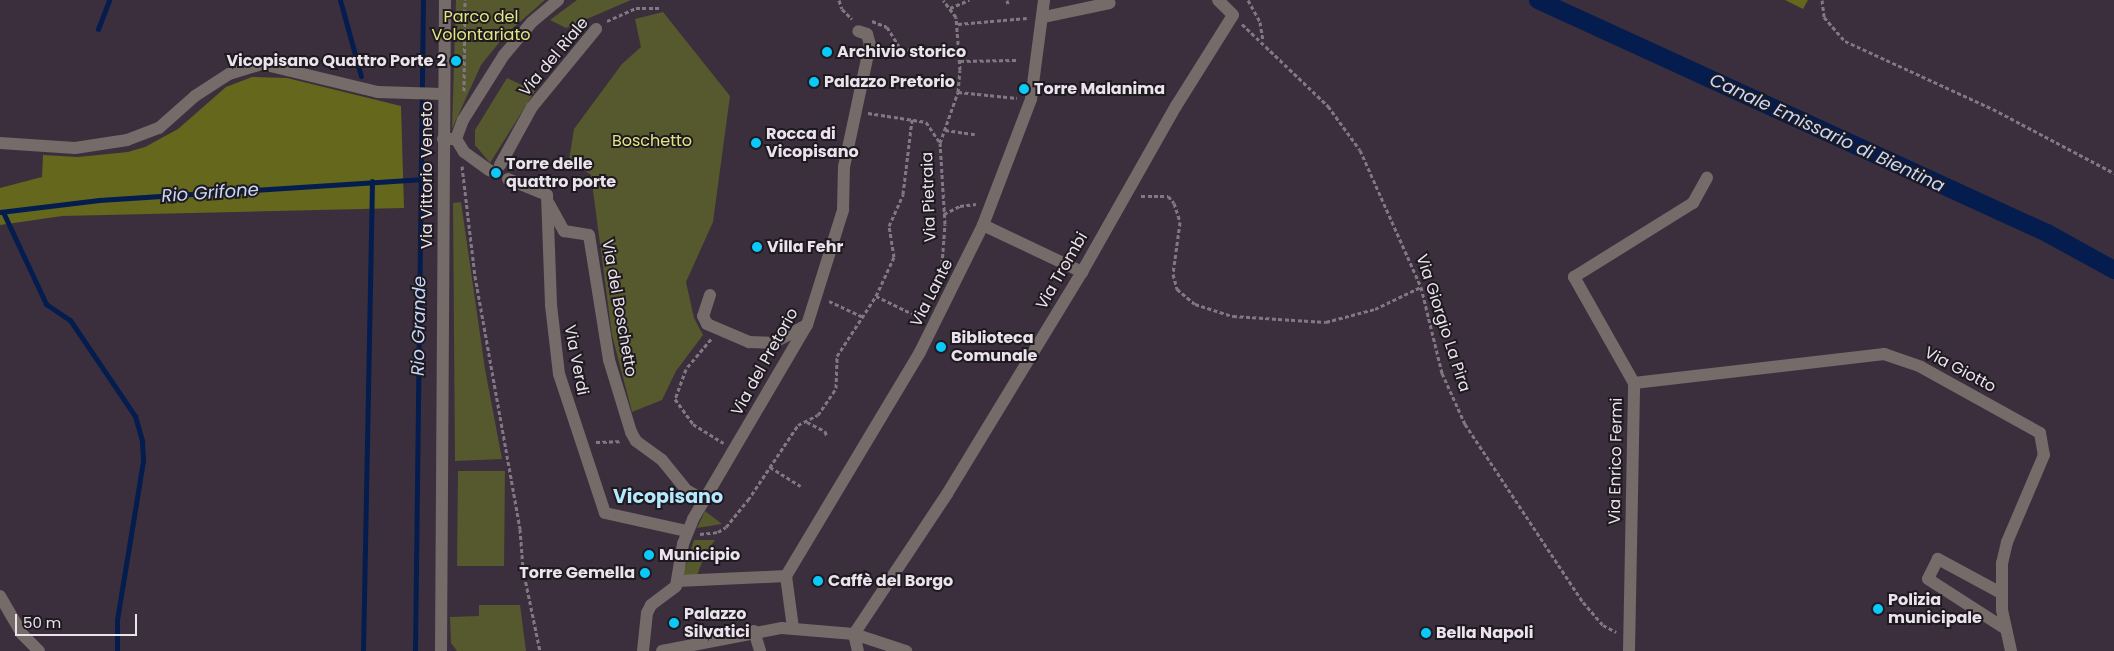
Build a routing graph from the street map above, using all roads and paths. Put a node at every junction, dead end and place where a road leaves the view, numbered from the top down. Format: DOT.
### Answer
graph roads {
  1 [pos="445,0"];
  2 [pos="465,0"];
  3 [pos="558,0"];
  4 [pos="839,0"];
  5 [pos="943,0"];
  6 [pos="969,0"];
  7 [pos="1044,0"];
  8 [pos="1218,0"];
  9 [pos="1248,0"];
  10 [pos="1822,0"];
  11 [pos="1110,2"];
  12 [pos="661,8"];
  13 [pos="950,8"];
  14 [pos="1233,15"];
  15 [pos="1044,16"];
  16 [pos="1026,18"];
  17 [pos="867,21"];
  18 [pos="958,24"];
  19 [pos="855,27"];
  20 [pos="596,29"];
  21 [pos="1263,42"];
  22 [pos="960,50"];
  23 [pos="1016,60"];
  24 [pos="960,61"];
  25 [pos="958,92"];
  26 [pos="443,94"];
  27 [pos="1010,97"];
  28 [pos="876,114"];
  29 [pos="463,120"];
  30 [pos="912,120"];
  31 [pos="945,130"];
  32 [pos="974,134"];
  33 [pos="450,139"];
  34 [pos="0,143"];
  35 [pos="940,143"];
  36 [pos="464,152"];
  37 [pos="2114,173"];
  38 [pos="1707,178"];
  39 [pos="508,179"];
  40 [pos="1123,196"];
  41 [pos="549,204"];
  42 [pos="982,206"];
  43 [pos="944,214"];
  44 [pos="983,225"];
  45 [pos="1082,272"];
  46 [pos="941,280"];
  47 [pos="1421,287"];
  48 [pos="710,295"];
  49 [pos="876,296"];
  50 [pos="863,317"];
  51 [pos="808,323"];
  52 [pos="934,325"];
  53 [pos="719,331"];
  54 [pos="1634,383"];
  55 [pos="806,422"];
  56 [pos="826,437"];
  57 [pos="636,441"];
  58 [pos="581,442"];
  59 [pos="734,451"];
  60 [pos="770,467"];
  61 [pos="800,486"];
  62 [pos="704,500"];
  63 [pos="687,531"];
  64 [pos="786,576"];
  65 [pos="677,581"];
  66 [pos="2001,593"];
  67 [pos="0,596"];
  68 [pos="793,628"];
  69 [pos="2006,629"];
  70 [pos="754,631"];
  71 [pos="22,634"];
  72 [pos="854,634"];
  73 [pos="1629,646"];
  74 [pos="33,651"];
  75 [pos="39,651"];
  76 [pos="441,651"];
  77 [pos="540,651"];
  78 [pos="643,651"];
  79 [pos="662,651"];
  80 [pos="760,651"];
  81 [pos="858,651"];
  82 [pos="906,651"];
  83 [pos="2011,651"];
  1 -- 26 [label="street, Via Vittorio Veneto"];
  2 -- 29 [label="path"];
  3 -- 29 [label="street"];
  4 -- 19 [label="path"];
  5 -- 13 [label="path, Via Pietraia"];
  6 -- 13 [label="path"];
  7 -- 15 [label="street, Via Lante"];
  8 -- 14 [label="street"];
  9 -- 21 [label="path"];
  10 -- 37 [label="path"];
  11 -- 15 [label="street"];
  12 -- 20 [label="path, Via del Riale"];
  13 -- 18 [label="path, Via Pietraia"];
  14 -- 21 [label="path, Via Giorgio La Pira"];
  14 -- 40 [label="street, Via Trombi"];
  15 -- 44 [label="street, Via Lante"];
  16 -- 18 [label="path"];
  17 -- 22 [label="path"];
  18 -- 22 [label="path, Via Pietraia"];
  19 -- 51 [label="street, Via del Pretorio"];
  20 -- 36 [label="street, Via del Riale"];
  21 -- 47 [label="path, Via Giorgio La Pira"];
  22 -- 24 [label="path, Via Pietraia"];
  23 -- 24 [label="path"];
  24 -- 25 [label="path, Via Pietraia"];
  25 -- 27 [label="path"];
  25 -- 31 [label="path, Via Pietraia"];
  26 -- 33 [label="street, Via Vittorio Veneto"];
  26 -- 34 [label="street"];
  28 -- 30 [label="path"];
  29 -- 33 [label="street"];
  30 -- 35 [label="path"];
  30 -- 49 [label="path"];
  31 -- 32 [label="path"];
  31 -- 35 [label="path, Via Pietraia"];
  33 -- 36 [label="street"];
  33 -- 76 [label="street, Via Vittorio Veneto"];
  35 -- 43 [label="path, Via Pietraia"];
  36 -- 77 [label="path"];
  38 -- 54 [label="street, Via Enrico Fermi"];
  39 -- 41 [label="street"];
  40 -- 45 [label="street, Via Trombi"];
  40 -- 47 [label="path"];
  41 -- 57 [label="street, Via del Boschetto"];
  41 -- 58 [label="street, Via Verdi"];
  42 -- 43 [label="path"];
  43 -- 46 [label="path, Via Pietraia"];
  44 -- 45 [label="street"];
  44 -- 52 [label="street, Via Lante"];
  45 -- 72 [label="street, Via Trombi"];
  47 -- 73 [label="path, Via Giorgio La Pira"];
  48 -- 53 [label="street"];
  49 -- 50 [label="path"];
  49 -- 52 [label="path"];
  50 -- 51 [label="path"];
  50 -- 55 [label="path"];
  51 -- 53 [label="street"];
  51 -- 59 [label="street, Via del Pretorio"];
  52 -- 64 [label="street, Via Lante"];
  53 -- 59 [label="path"];
  54 -- 66 [label="street, Via Giotto"];
  54 -- 73 [label="street, Via Enrico Fermi"];
  55 -- 56 [label="path"];
  55 -- 60 [label="path"];
  57 -- 58 [label="path"];
  57 -- 62 [label="street, Via del Boschetto"];
  58 -- 63 [label="street, Via Verdi"];
  59 -- 62 [label="street, Via del Pretorio"];
  60 -- 61 [label="path"];
  60 -- 63 [label="path"];
  62 -- 63 [label="street, Via del Pretorio"];
  63 -- 65 [label="street, Via del Pretorio"];
  64 -- 65 [label="street"];
  64 -- 68 [label="street"];
  65 -- 78 [label="street"];
  66 -- 69 [label="street, Via Giotto"];
  66 -- 69 [label="street"];
  67 -- 71 [label="street"];
  68 -- 70 [label="street"];
  68 -- 72 [label="street"];
  69 -- 83 [label="street, Via Giotto"];
  70 -- 79 [label="street"];
  70 -- 80 [label="street"];
  71 -- 74 [label="street"];
  71 -- 75 [label="street"];
  72 -- 81 [label="street"];
  72 -- 82 [label="street"];
}
